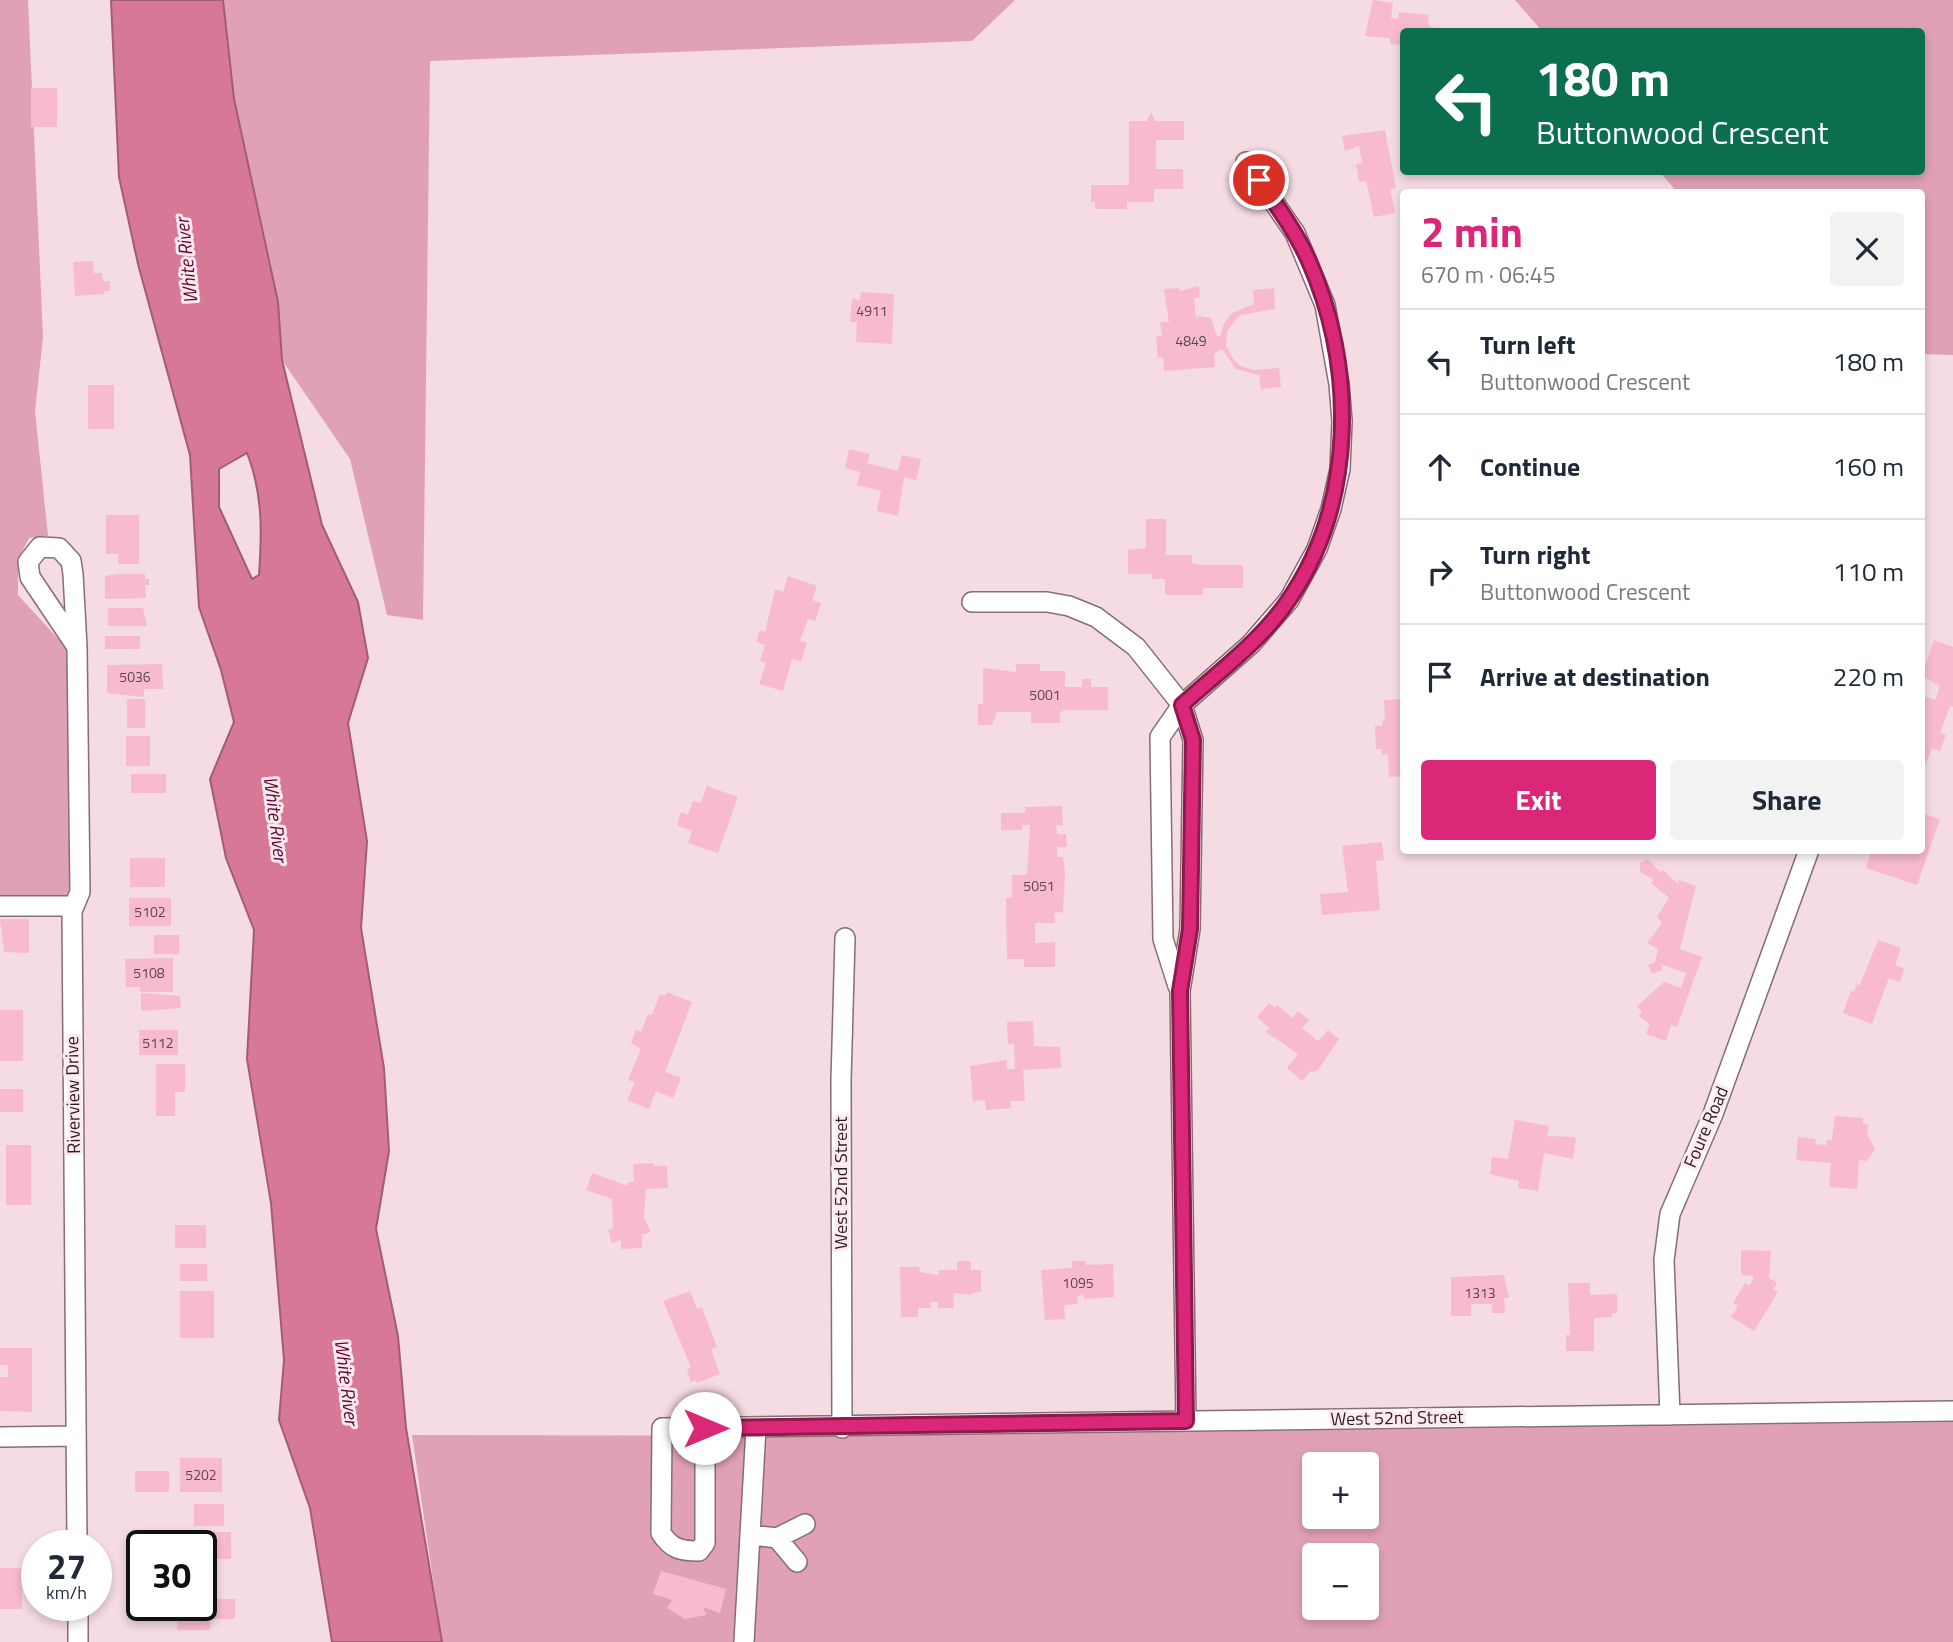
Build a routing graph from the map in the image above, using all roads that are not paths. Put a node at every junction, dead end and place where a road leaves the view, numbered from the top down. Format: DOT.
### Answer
graph roads {
  1 [pos="1246,162"];
  2 [pos="972,603"];
  3 [pos="77,647"];
  4 [pos="1182,705"];
  5 [pos="1808,854"];
  6 [pos="0,905"];
  7 [pos="72,906"];
  8 [pos="845,938"];
  9 [pos="1180,991"];
  10 [pos="1953,1411"];
  11 [pos="1670,1415"];
  12 [pos="1186,1421"];
  13 [pos="705,1428"];
  14 [pos="756,1428"];
  15 [pos="842,1428"];
  16 [pos="76,1436"];
  17 [pos="0,1437"];
  18 [pos="805,1524"];
  19 [pos="77,1530"];
  20 [pos="751,1535"];
  21 [pos="777,1538"];
  22 [pos="797,1562"];
  23 [pos="78,1621"];
  24 [pos="78,1642"];
  25 [pos="744,1642"];
  1 -- 4 [label="street"];
  2 -- 4 [label="street"];
  3 -- 3 [label="street, Riverview Drive"];
  3 -- 7 [label="street, Riverview Drive"];
  4 -- 9 [label="street"];
  4 -- 9 [label="street"];
  5 -- 11 [label="street, Foure Road"];
  6 -- 7 [label="street"];
  7 -- 16 [label="street, Riverview Drive"];
  8 -- 15 [label="street, West 52nd Street"];
  9 -- 12 [label="street"];
  10 -- 11 [label="street, West 52nd Street"];
  11 -- 12 [label="street, West 52nd Street"];
  12 -- 15 [label="street, West 52nd Street"];
  13 -- 13 [label="street, West 52nd Street"];
  13 -- 14 [label="street, West 52nd Street"];
  14 -- 15 [label="street, West 52nd Street"];
  14 -- 20 [label="street"];
  16 -- 17 [label="street"];
  16 -- 19 [label="street, Riverview Drive"];
  18 -- 21 [label="street"];
  20 -- 21 [label="street"];
  20 -- 25 [label="street"];
  21 -- 22 [label="street"];
  23 -- 24 [label="street"];
}
